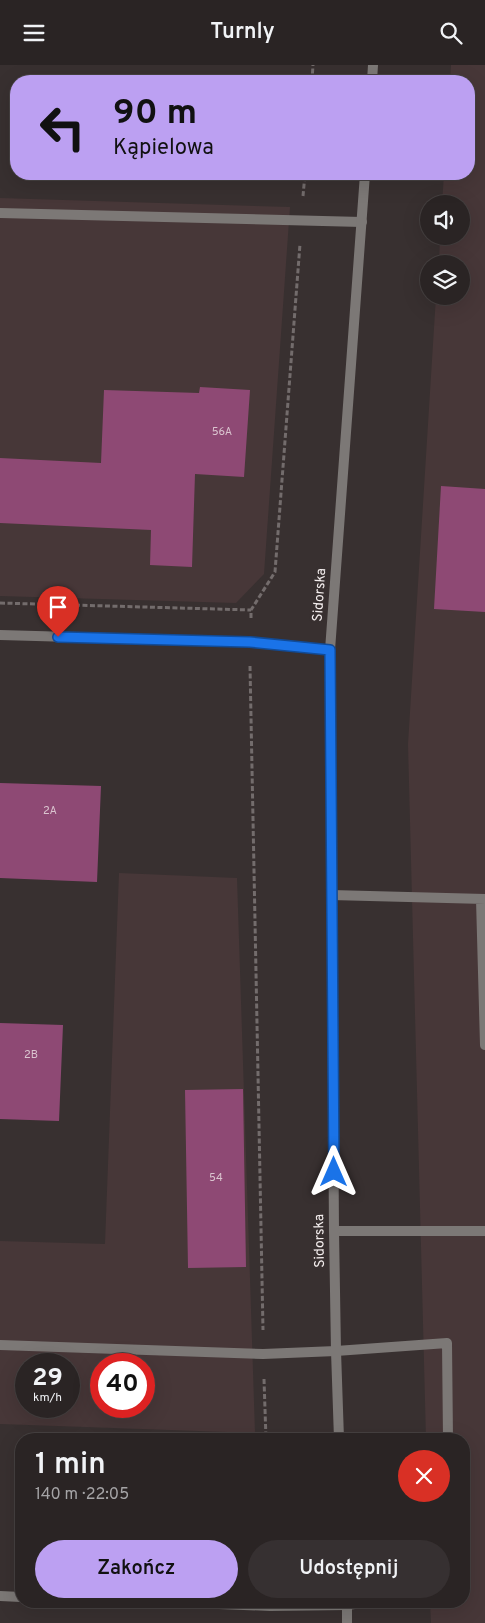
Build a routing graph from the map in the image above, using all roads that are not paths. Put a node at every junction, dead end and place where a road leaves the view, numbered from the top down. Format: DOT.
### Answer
graph roads {
  1 [pos="365,180"];
  2 [pos="0,213"];
  3 [pos="362,222"];
  4 [pos="0,635"];
  5 [pos="330,650"];
  6 [pos="331,895"];
  7 [pos="483,899"];
  8 [pos="483,940"];
  9 [pos="485,1045"];
  10 [pos="334,1231"];
  11 [pos="485,1231"];
  12 [pos="0,1345"];
  13 [pos="336,1351"];
  14 [pos="339,1433"];
  15 [pos="448,1433"];
  16 [pos="0,1596"];
  17 [pos="15,1597"];
  18 [pos="347,1608"];
  19 [pos="347,1623"];
  1 -- 3 [label="street, Sidorska"];
  2 -- 3 [label="street"];
  3 -- 5 [label="street, Sidorska"];
  4 -- 5 [label="street"];
  5 -- 6 [label="street, Sidorska"];
  6 -- 7 [label="street"];
  6 -- 10 [label="street, Sidorska"];
  7 -- 8 [label="street"];
  8 -- 9 [label="street"];
  10 -- 11 [label="street"];
  10 -- 13 [label="street, Sidorska"];
  12 -- 13 [label="street"];
  13 -- 14 [label="street, Sidorska"];
  13 -- 15 [label="street"];
  16 -- 17 [label="street"];
  18 -- 19 [label="street"];
}
